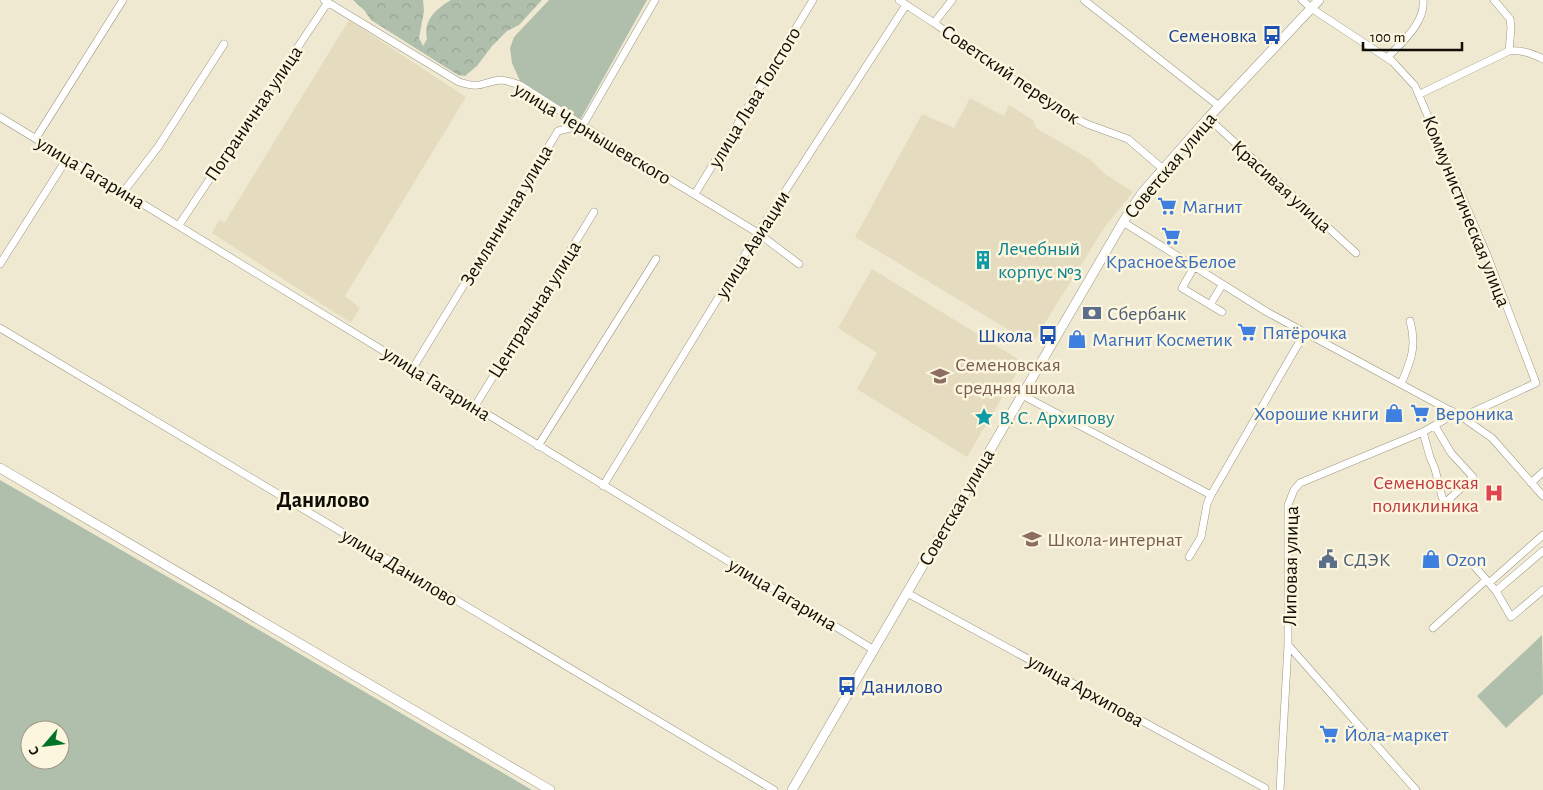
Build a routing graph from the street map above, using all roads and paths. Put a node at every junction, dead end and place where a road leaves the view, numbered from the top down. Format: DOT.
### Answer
graph roads {
  1 [pos="123,0"];
  2 [pos="655,0"];
  3 [pos="812,0"];
  4 [pos="899,0"];
  5 [pos="952,0"];
  6 [pos="1084,0"];
  7 [pos="1302,0"];
  8 [pos="1319,0"];
  9 [pos="1423,0"];
  10 [pos="1494,0"];
  11 [pos="326,1"];
  12 [pos="906,5"];
  13 [pos="1311,8"];
  14 [pos="934,23"];
  15 [pos="224,44"];
  16 [pos="1508,51"];
  17 [pos="1387,58"];
  18 [pos="1543,59"];
  19 [pos="1420,94"];
  20 [pos="1219,106"];
  21 [pos="0,116"];
  22 [pos="1208,118"];
  23 [pos="583,126"];
  24 [pos="36,138"];
  25 [pos="68,157"];
  26 [pos="1163,169"];
  27 [pos="124,191"];
  28 [pos="695,194"];
  29 [pos="594,212"];
  30 [pos="1123,222"];
  31 [pos="179,225"];
  32 [pos="758,233"];
  33 [pos="1356,253"];
  34 [pos="656,259"];
  35 [pos="0,264"];
  36 [pos="799,264"];
  37 [pos="1194,267"];
  38 [pos="1222,285"];
  39 [pos="1210,305"];
  40 [pos="1222,312"];
  41 [pos="1410,321"];
  42 [pos="0,328"];
  43 [pos="1304,334"];
  44 [pos="413,368"];
  45 [pos="1401,384"];
  46 [pos="1022,395"];
  47 [pos="475,406"];
  48 [pos="1452,412"];
  49 [pos="1462,417"];
  50 [pos="1435,426"];
  51 [pos="1423,432"];
  52 [pos="538,446"];
  53 [pos="0,468"];
  54 [pos="1543,472"];
  55 [pos="1531,483"];
  56 [pos="603,486"];
  57 [pos="1211,495"];
  58 [pos="1543,496"];
  59 [pos="1543,534"];
  60 [pos="1543,551"];
  61 [pos="1189,557"];
  62 [pos="1468,560"];
  63 [pos="1487,581"];
  64 [pos="1543,590"];
  65 [pos="1496,591"];
  66 [pos="907,593"];
  67 [pos="1433,628"];
  68 [pos="1288,645"];
  69 [pos="874,650"];
  70 [pos="1265,788"];
  71 [pos="550,790"];
  72 [pos="774,790"];
  73 [pos="792,790"];
  74 [pos="1280,790"];
  75 [pos="1416,790"];
  1 -- 24 [label="street"];
  2 -- 23 [label="street"];
  3 -- 28 [label="street, улица Льва Толстого"];
  4 -- 12 [label="street"];
  5 -- 14 [label="street, Советский переулок"];
  6 -- 20 [label="street"];
  7 -- 13 [label="street, Коммунистическая улица"];
  8 -- 13 [label="main road, Советская улица"];
  9 -- 17 [label="street"];
  10 -- 16 [label="street"];
  11 -- 23 [label="street, улица Чернышевского"];
  11 -- 31 [label="street, Пограничная улица"];
  12 -- 14 [label="street"];
  12 -- 32 [label="street, улица Авиации"];
  13 -- 17 [label="street, Коммунистическая улица"];
  13 -- 20 [label="main road, Советская улица"];
  14 -- 26 [label="street, Советский переулок"];
  15 -- 27 [label="street"];
  16 -- 18 [label="street"];
  16 -- 19 [label="street"];
  17 -- 19 [label="street, Коммунистическая улица"];
  19 -- 49 [label="street, Коммунистическая улица"];
  20 -- 22 [label="main road, Советская улица"];
  21 -- 24 [label="street, улица Гагарина"];
  22 -- 26 [label="main road, Советская улица"];
  22 -- 33 [label="street, Красивая улица"];
  23 -- 28 [label="street, улица Чернышевского"];
  23 -- 44 [label="street, Земляничная улица"];
  24 -- 25 [label="street, улица Гагарина"];
  25 -- 27 [label="street, улица Гагарина"];
  25 -- 35 [label="street"];
  26 -- 30 [label="main road, Советская улица"];
  27 -- 31 [label="street, улица Гагарина"];
  28 -- 32 [label="street, улица Чернышевского"];
  29 -- 47 [label="street, Центральная улица"];
  30 -- 37 [label="street"];
  30 -- 46 [label="main road, Советская улица"];
  31 -- 44 [label="street, улица Гагарина"];
  32 -- 36 [label="street, улица Чернышевского"];
  32 -- 56 [label="street, улица Авиации"];
  34 -- 52 [label="street"];
  37 -- 38 [label="street"];
  37 -- 39 [label="street"];
  38 -- 39 [label="street"];
  38 -- 43 [label="street"];
  39 -- 40 [label="street"];
  41 -- 45 [label="street"];
  42 -- 72 [label="street, улица Данилово"];
  43 -- 45 [label="street"];
  43 -- 57 [label="street"];
  44 -- 47 [label="street, улица Гагарина"];
  45 -- 48 [label="street"];
  46 -- 57 [label="street"];
  46 -- 66 [label="main road, Советская улица"];
  47 -- 52 [label="street, улица Гагарина"];
  48 -- 49 [label="street"];
  48 -- 50 [label="street, Липовая улица"];
  49 -- 55 [label="street"];
  50 -- 51 [label="street, Липовая улица"];
  50 -- 51 [label="street"];
  51 -- 68 [label="street, Липовая улица"];
  52 -- 56 [label="street, улица Гагарина"];
  53 -- 71 [label="main road"];
  54 -- 55 [label="street"];
  55 -- 58 [label="street"];
  56 -- 69 [label="street, улица Гагарина"];
  57 -- 61 [label="street"];
  59 -- 63 [label="street"];
  60 -- 65 [label="street"];
  62 -- 63 [label="street"];
  63 -- 65 [label="street"];
  63 -- 67 [label="street"];
  64 -- 65 [label="street"];
  66 -- 69 [label="main road, Советская улица"];
  66 -- 70 [label="street, улица Архипова"];
  68 -- 74 [label="street, Липовая улица"];
  68 -- 75 [label="street"];
  69 -- 73 [label="main road, Советская улица"];
}
